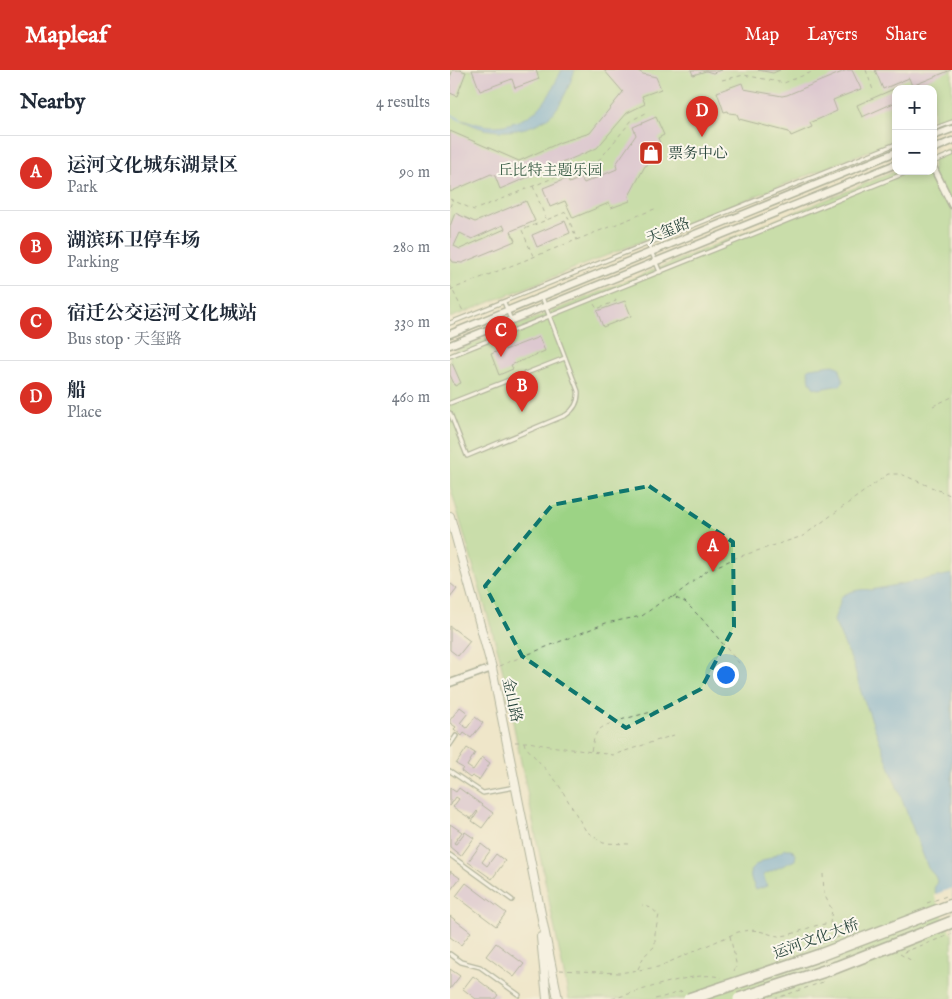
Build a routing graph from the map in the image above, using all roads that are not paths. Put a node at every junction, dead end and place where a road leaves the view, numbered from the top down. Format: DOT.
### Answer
graph roads {
  1 [pos="952,122"];
  2 [pos="937,128"];
  3 [pos="952,129"];
  4 [pos="937,135"];
  5 [pos="952,142"];
  6 [pos="892,146"];
  7 [pos="937,148"];
  8 [pos="892,154"];
  9 [pos="952,154"];
  10 [pos="937,160"];
  11 [pos="892,166"];
  12 [pos="900,175"];
  13 [pos="937,175"];
  14 [pos="952,205"];
  15 [pos="648,244"];
  16 [pos="651,252"];
  17 [pos="655,262"];
  18 [pos="660,272"];
  19 [pos="541,296"];
  20 [pos="504,302"];
  21 [pos="545,306"];
  22 [pos="507,310"];
  23 [pos="549,317"];
  24 [pos="511,320"];
  25 [pos="450,324"];
  26 [pos="450,334"];
  27 [pos="450,345"];
  28 [pos="450,356"];
  29 [pos="565,358"];
  30 [pos="450,403"];
  31 [pos="450,413"];
  32 [pos="450,516"];
  33 [pos="492,668"];
  34 [pos="450,683"];
  35 [pos="456,736"];
  36 [pos="450,745"];
  37 [pos="450,771"];
  38 [pos="516,787"];
  39 [pos="450,855"];
  40 [pos="536,893"];
  41 [pos="512,900"];
  42 [pos="952,905"];
  43 [pos="952,922"];
  44 [pos="450,954"];
  45 [pos="519,995"];
  46 [pos="686,995"];
  47 [pos="547,999"];
  48 [pos="558,999"];
  49 [pos="739,999"];
  1 -- 2 [label="lane"];
  3 -- 4 [label="street"];
  5 -- 7 [label="street"];
  6 -- 15 [label="lane"];
  8 -- 16 [label="street, 天玺路"];
  9 -- 10 [label="lane"];
  11 -- 17 [label="street, 天玺路"];
  12 -- 18 [label="lane"];
  13 -- 14 [label="street"];
  15 -- 16 [label="lane"];
  15 -- 20 [label="lane"];
  16 -- 17 [label="lane"];
  16 -- 19 [label="street, 天玺路"];
  17 -- 18 [label="lane"];
  17 -- 21 [label="street, 天玺路"];
  18 -- 23 [label="lane"];
  19 -- 21 [label="lane"];
  19 -- 22 [label="street, 天玺路"];
  20 -- 22 [label="lane"];
  20 -- 25 [label="lane"];
  21 -- 23 [label="lane"];
  21 -- 24 [label="street, 天玺路"];
  22 -- 24 [label="lane"];
  22 -- 26 [label="street, 天玺路"];
  23 -- 28 [label="lane"];
  23 -- 29 [label="lane"];
  24 -- 27 [label="street, 天玺路"];
  29 -- 30 [label="lane"];
  29 -- 31 [label="lane"];
  32 -- 33 [label="street, 金山路"];
  33 -- 34 [label="street"];
  33 -- 38 [label="street, 金山路"];
  35 -- 36 [label="lane"];
  37 -- 38 [label="lane"];
  38 -- 40 [label="street, 金山路"];
  39 -- 41 [label="lane"];
  40 -- 47 [label="street, 金山路"];
  40 -- 48 [label="street, 金山路"];
  42 -- 46 [label="highway, 运河文化大桥, bridge"];
  43 -- 49 [label="highway, bridge"];
  44 -- 45 [label="lane"];
}
